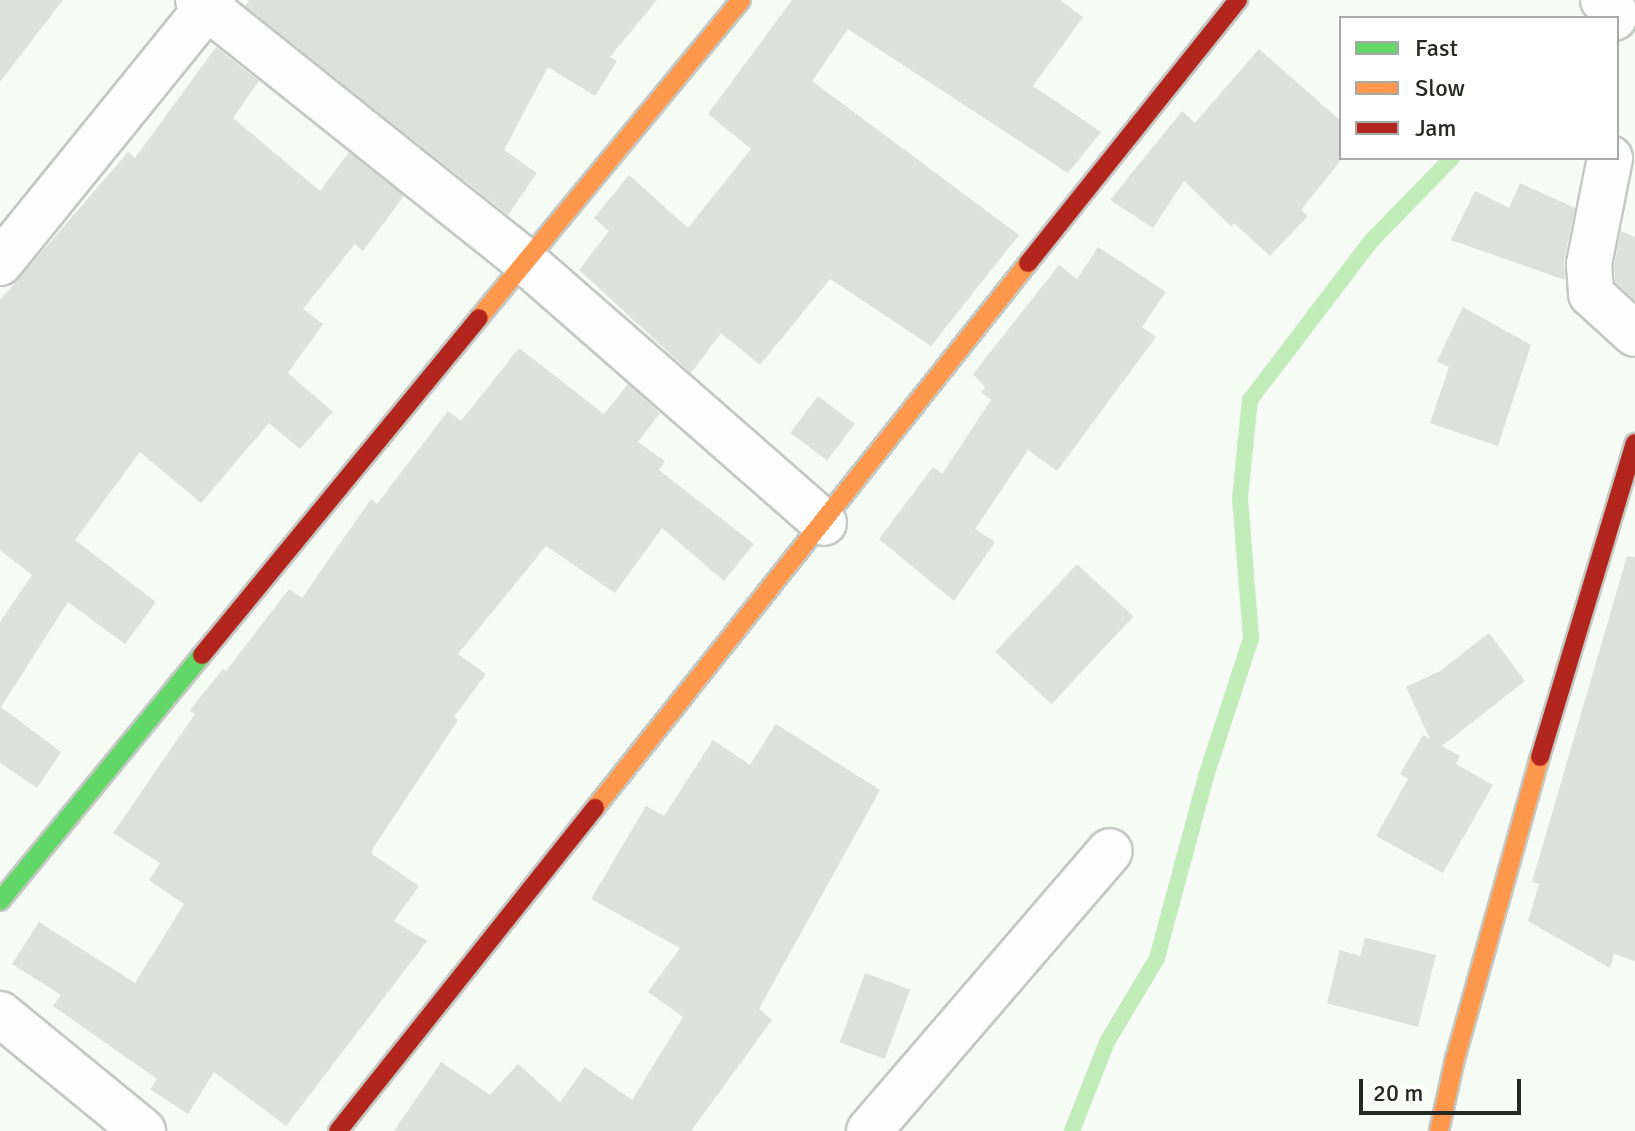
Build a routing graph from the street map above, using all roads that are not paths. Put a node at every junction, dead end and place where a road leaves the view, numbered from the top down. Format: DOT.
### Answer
graph roads {
  1 [pos="741,0"];
  2 [pos="1238,0"];
  3 [pos="1603,0"];
  4 [pos="206,2"];
  5 [pos="1614,16"];
  6 [pos="1610,160"];
  7 [pos="526,262"];
  8 [pos="0,263"];
  9 [pos="1635,334"];
  10 [pos="1635,443"];
  11 [pos="824,523"];
  12 [pos="1110,851"];
  13 [pos="0,901"];
  14 [pos="0,1014"];
  15 [pos="143,1131"];
  16 [pos="338,1131"];
  17 [pos="869,1131"];
  18 [pos="1439,1131"];
  1 -- 7 [label="street"];
  2 -- 11 [label="street"];
  3 -- 5 [label="street"];
  4 -- 7 [label="street"];
  4 -- 8 [label="street"];
  6 -- 9 [label="street"];
  7 -- 11 [label="street"];
  7 -- 13 [label="street"];
  10 -- 18 [label="street"];
  11 -- 16 [label="street"];
  12 -- 17 [label="street"];
  14 -- 15 [label="street"];
}
